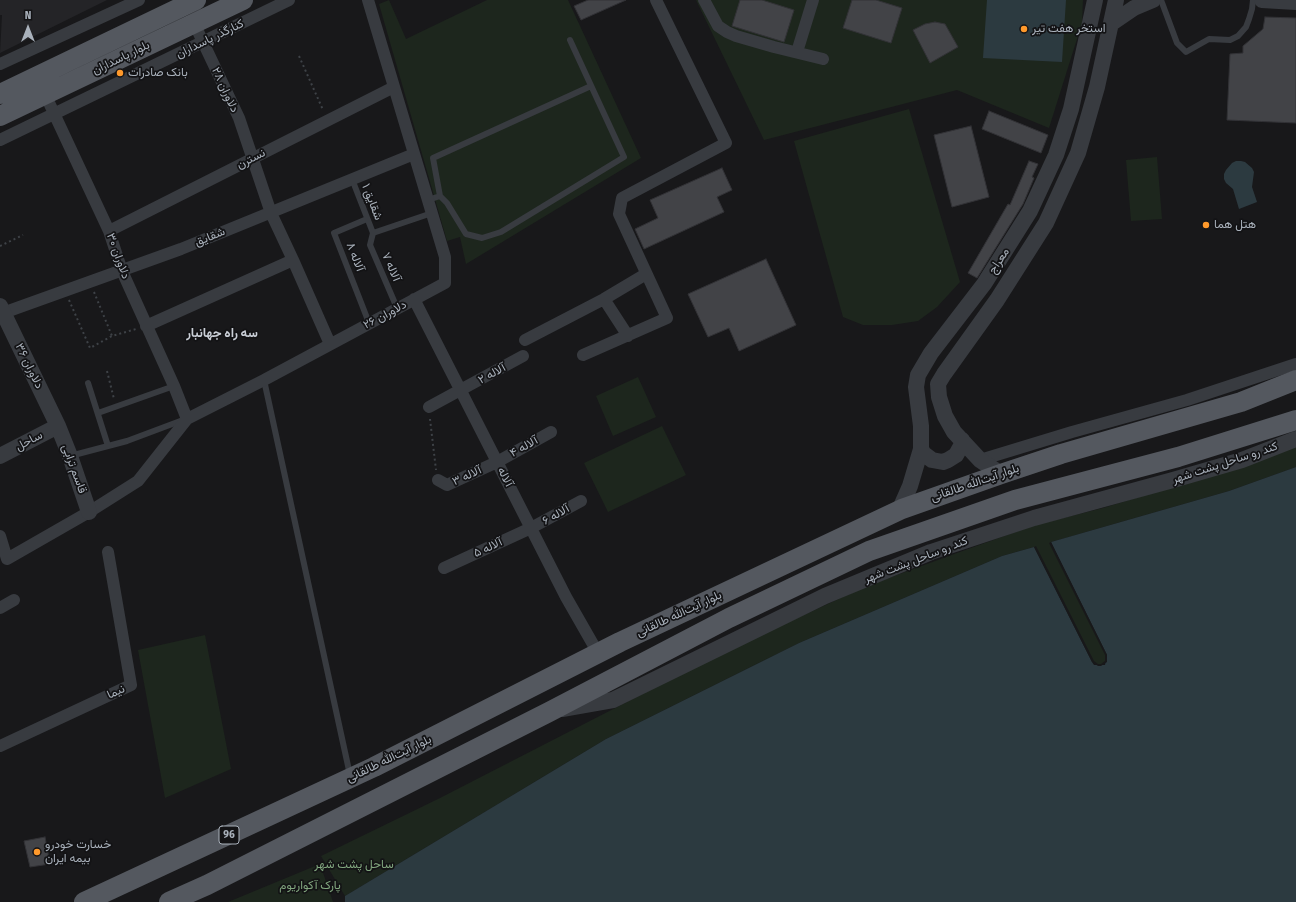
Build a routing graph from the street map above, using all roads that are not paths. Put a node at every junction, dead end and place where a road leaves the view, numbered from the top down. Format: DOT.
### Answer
graph roads {
  1 [pos="139,0"];
  2 [pos="196,0"];
  3 [pos="243,0"];
  4 [pos="290,0"];
  5 [pos="368,0"];
  6 [pos="656,0"];
  7 [pos="704,0"];
  8 [pos="813,0"];
  9 [pos="1095,0"];
  10 [pos="1116,0"];
  11 [pos="1153,0"];
  12 [pos="1161,0"];
  13 [pos="1253,0"];
  14 [pos="1262,0"];
  15 [pos="1296,2"];
  16 [pos="194,23"];
  17 [pos="1110,30"];
  18 [pos="1088,33"];
  19 [pos="570,40"];
  20 [pos="202,42"];
  21 [pos="797,52"];
  22 [pos="823,59"];
  23 [pos="0,64"];
  24 [pos="591,86"];
  25 [pos="394,87"];
  26 [pos="0,94"];
  27 [pos="46,94"];
  28 [pos="54,113"];
  29 [pos="0,116"];
  30 [pos="0,140"];
  31 [pos="414,154"];
  32 [pos="253,159"];
  33 [pos="352,179"];
  34 [pos="440,196"];
  35 [pos="428,200"];
  36 [pos="271,213"];
  37 [pos="432,213"];
  38 [pos="367,219"];
  39 [pos="109,231"];
  40 [pos="373,233"];
  41 [pos="293,260"];
  42 [pos="122,271"];
  43 [pos="646,274"];
  44 [pos="414,299"];
  45 [pos="604,299"];
  46 [pos="397,308"];
  47 [pos="2,310"];
  48 [pos="369,323"];
  49 [pos="146,326"];
  50 [pos="628,336"];
  51 [pos="525,340"];
  52 [pos="330,344"];
  53 [pos="583,355"];
  54 [pos="523,356"];
  55 [pos="1296,364"];
  56 [pos="264,380"];
  57 [pos="1296,380"];
  58 [pos="88,383"];
  59 [pos="174,386"];
  60 [pos="461,391"];
  61 [pos="429,407"];
  62 [pos="98,413"];
  63 [pos="187,419"];
  64 [pos="1296,420"];
  65 [pos="58,426"];
  66 [pos="551,432"];
  67 [pos="1296,439"];
  68 [pos="962,440"];
  69 [pos="108,446"];
  70 [pos="921,449"];
  71 [pos="0,456"];
  72 [pos="70,456"];
  73 [pos="980,460"];
  74 [pos="497,462"];
  75 [pos="1000,474"];
  76 [pos="438,480"];
  77 [pos="581,501"];
  78 [pos="899,511"];
  79 [pos="89,512"];
  80 [pos="531,528"];
  81 [pos="0,536"];
  82 [pos="108,552"];
  83 [pos="444,568"];
  84 [pos="14,600"];
  85 [pos="0,608"];
  86 [pos="598,653"];
  87 [pos="549,712"];
  88 [pos="438,735"];
  89 [pos="0,746"];
  90 [pos="451,761"];
  91 [pos="374,767"];
  92 [pos="350,778"];
  93 [pos="390,792"];
  94 [pos="84,902"];
  95 [pos="169,902"];
  1 -- 23 [label="street"];
  2 -- 26 [label="main road, بلوار پاسداران"];
  3 -- 16 [label="main road, بلوار پاسداران"];
  4 -- 20 [label="street, کنارگذر پاسداران"];
  5 -- 25 [label="street, دلاوران ۲۶"];
  6 -- 43 [label="street"];
  7 -- 21 [label="street"];
  8 -- 21 [label="street"];
  9 -- 18 [label="street, معراج"];
  10 -- 17 [label="street, معراج"];
  11 -- 17 [label="street"];
  12 -- 13 [label="lane"];
  14 -- 15 [label="street"];
  16 -- 20 [label="street, دلاوران ۲۸"];
  16 -- 27 [label="main road, بلوار پاسداران"];
  17 -- 18 [label="street"];
  17 -- 68 [label="street, معراج"];
  18 -- 70 [label="street, معراج"];
  19 -- 24 [label="lane"];
  20 -- 28 [label="street, کنارگذر پاسداران"];
  20 -- 32 [label="street, دلاوران ۲۸"];
  21 -- 22 [label="street"];
  24 -- 34 [label="lane"];
  24 -- 34 [label="lane"];
  25 -- 31 [label="street, دلاوران ۲۶"];
  25 -- 32 [label="street, نسترن"];
  27 -- 28 [label="street, دلاوران ۳۰"];
  27 -- 29 [label="main road, بلوار پاسداران"];
  28 -- 30 [label="street, کنارگذر پاسداران"];
  28 -- 39 [label="street, دلاوران ۳۰"];
  31 -- 33 [label="street, شقایق"];
  31 -- 35 [label="street, دلاوران ۲۶"];
  32 -- 36 [label="street, دلاوران ۲۸"];
  32 -- 39 [label="street, نسترن"];
  33 -- 36 [label="street, شقایق"];
  33 -- 38 [label="lane, شقایق ۱"];
  34 -- 35 [label="lane"];
  35 -- 37 [label="street, دلاوران ۲۶"];
  36 -- 41 [label="street, دلاوران ۲۸"];
  36 -- 42 [label="street, شقایق"];
  37 -- 40 [label="lane"];
  37 -- 44 [label="street, دلاوران ۲۶"];
  38 -- 40 [label="lane, شقایق ۱"];
  38 -- 48 [label="lane, آلاله ۸"];
  39 -- 42 [label="street, دلاوران ۳۰"];
  40 -- 46 [label="lane, آلاله ۷"];
  41 -- 49 [label="street"];
  41 -- 52 [label="street, دلاوران ۲۸"];
  42 -- 47 [label="street, شقایق"];
  42 -- 49 [label="street, دلاوران ۳۰"];
  43 -- 45 [label="street"];
  43 -- 50 [label="street"];
  44 -- 46 [label="street, دلاوران ۲۶"];
  44 -- 60 [label="street, آلاله"];
  45 -- 50 [label="street"];
  45 -- 51 [label="street"];
  46 -- 48 [label="street, دلاوران ۲۶"];
  47 -- 65 [label="street, دلاوران ۳۶"];
  48 -- 52 [label="street, دلاوران ۲۶"];
  49 -- 59 [label="street, دلاوران ۳۰"];
  50 -- 53 [label="street"];
  52 -- 56 [label="street, دلاوران ۲۶"];
  54 -- 60 [label="street, آلاله ۲"];
  55 -- 73 [label="street"];
  56 -- 63 [label="street, دلاوران ۲۶"];
  56 -- 92 [label="lane"];
  57 -- 75 [label="main road, بلوار آیت‌الله طالقانی"];
  58 -- 62 [label="lane"];
  59 -- 62 [label="lane"];
  59 -- 63 [label="street, دلاوران ۳۰"];
  60 -- 61 [label="street, آلاله ۲"];
  60 -- 74 [label="street, آلاله"];
  62 -- 69 [label="lane"];
  63 -- 69 [label="lane"];
  63 -- 79 [label="street, دلاوران ۲۶"];
  64 -- 87 [label="main road"];
  65 -- 71 [label="street, ساحل"];
  65 -- 72 [label="street, قاسم ترابی"];
  66 -- 74 [label="street, آلاله ۴"];
  67 -- 87 [label="street, کند رو ساحل پشت شهر"];
  68 -- 70 [label="street"];
  68 -- 73 [label="street, معراج"];
  69 -- 72 [label="lane"];
  70 -- 78 [label="street, معراج"];
  72 -- 79 [label="street, قاسم ترابی"];
  73 -- 75 [label="street, معراج"];
  74 -- 76 [label="street, آلاله ۳"];
  74 -- 80 [label="street, آلاله"];
  75 -- 78 [label="main road, بلوار آیت‌الله طالقانی"];
  77 -- 80 [label="street, آلاله ۶"];
  78 -- 86 [label="main road, بلوار آیت‌الله طالقانی"];
  79 -- 81 [label="street, دلاوران ۲۶"];
  80 -- 83 [label="street, آلاله ۵"];
  80 -- 86 [label="street, آلاله"];
  82 -- 89 [label="street, نیما"];
  84 -- 85 [label="street"];
  86 -- 88 [label="main road, بلوار آیت‌الله طالقانی"];
  87 -- 90 [label="main road"];
  88 -- 90 [label="main road"];
  88 -- 91 [label="main road, بلوار آیت‌الله طالقانی"];
  90 -- 93 [label="main road"];
  91 -- 92 [label="main road, بلوار آیت‌الله طالقانی / 96"];
  91 -- 93 [label="main road"];
  92 -- 94 [label="main road, بلوار آیت‌الله طالقانی / 96"];
  93 -- 95 [label="main road"];
}
